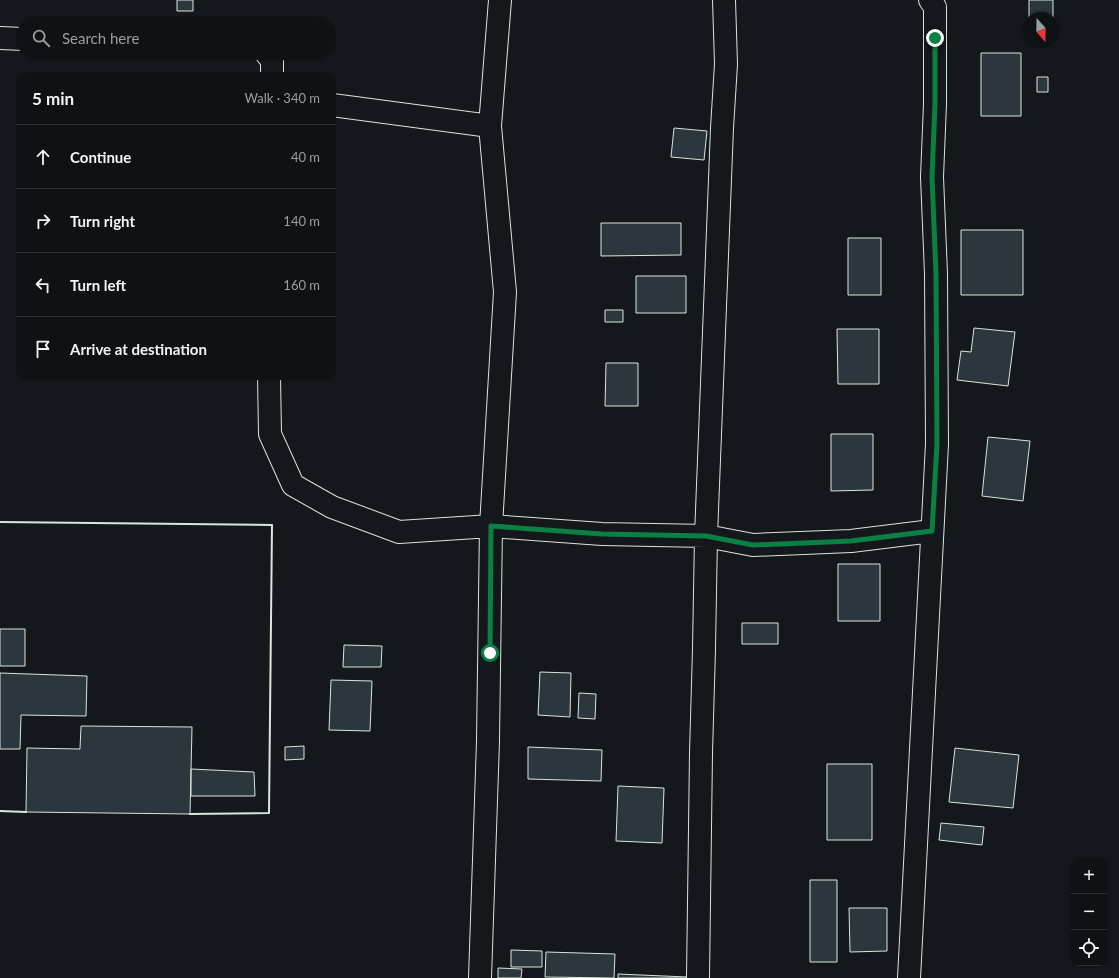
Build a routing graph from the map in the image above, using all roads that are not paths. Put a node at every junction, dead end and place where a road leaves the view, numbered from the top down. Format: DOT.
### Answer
graph roads {
  1 [pos="500,0"];
  2 [pos="724,0"];
  3 [pos="930,0"];
  4 [pos="0,38"];
  5 [pos="16,39"];
  6 [pos="271,60"];
  7 [pos="272,72"];
  8 [pos="336,105"];
  9 [pos="490,126"];
  10 [pos="269,380"];
  11 [pos="491,526"];
  12 [pos="932,531"];
  13 [pos="706,536"];
  14 [pos="480,978"];
  15 [pos="698,978"];
  16 [pos="909,978"];
  1 -- 9 [label="street"];
  2 -- 13 [label="street"];
  3 -- 12 [label="street"];
  4 -- 5 [label="street"];
  6 -- 7 [label="street"];
  8 -- 9 [label="street"];
  9 -- 11 [label="street"];
  10 -- 11 [label="street"];
  11 -- 13 [label="street"];
  11 -- 14 [label="street"];
  12 -- 13 [label="street"];
  12 -- 16 [label="street"];
  13 -- 15 [label="street"];
}
